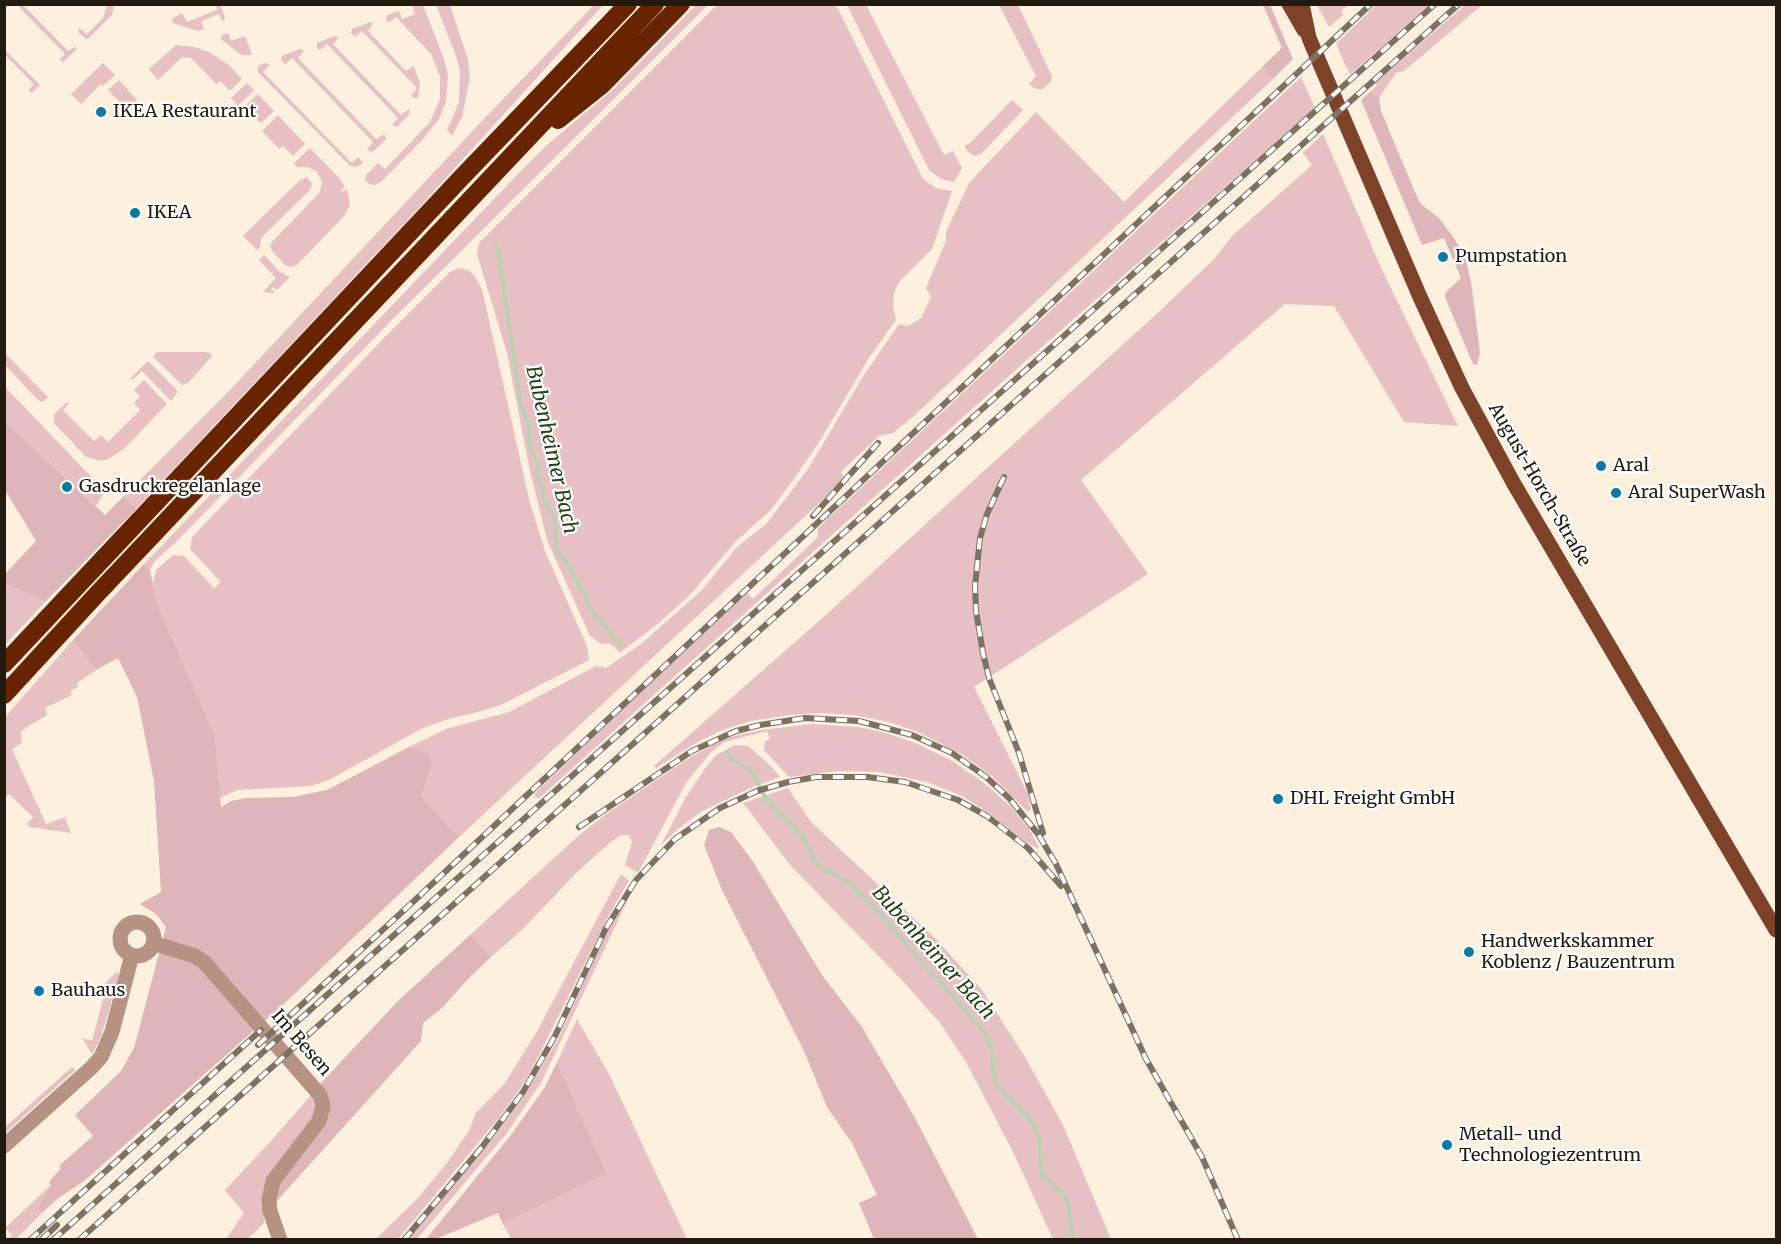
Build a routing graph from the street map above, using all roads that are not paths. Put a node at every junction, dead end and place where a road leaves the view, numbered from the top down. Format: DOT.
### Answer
graph roads {
  1 [pos="611,4"];
  2 [pos="628,4"];
  3 [pos="655,4"];
  4 [pos="681,4"];
  5 [pos="1289,4"];
  6 [pos="1302,4"];
  7 [pos="1310,38"];
  8 [pos="552,84"];
  9 [pos="531,136"];
  10 [pos="4,664"];
  11 [pos="4,695"];
  12 [pos="1776,930"];
  13 [pos="153,943"];
  14 [pos="132,955"];
  15 [pos="4,1146"];
  16 [pos="280,1239"];
  1 -- 8 [label="highway"];
  2 -- 8 [label="highway"];
  3 -- 9 [label="highway"];
  4 -- 9 [label="highway"];
  5 -- 7 [label="main road, August-Horch-Straße"];
  6 -- 7 [label="main road, August-Horch-Straße"];
  7 -- 12 [label="main road, August-Horch-Straße"];
  8 -- 10 [label="highway"];
  9 -- 11 [label="highway"];
  13 -- 14 [label="street"];
  13 -- 14 [label="street"];
  13 -- 16 [label="street, Im Besen"];
  14 -- 15 [label="street"];
}
